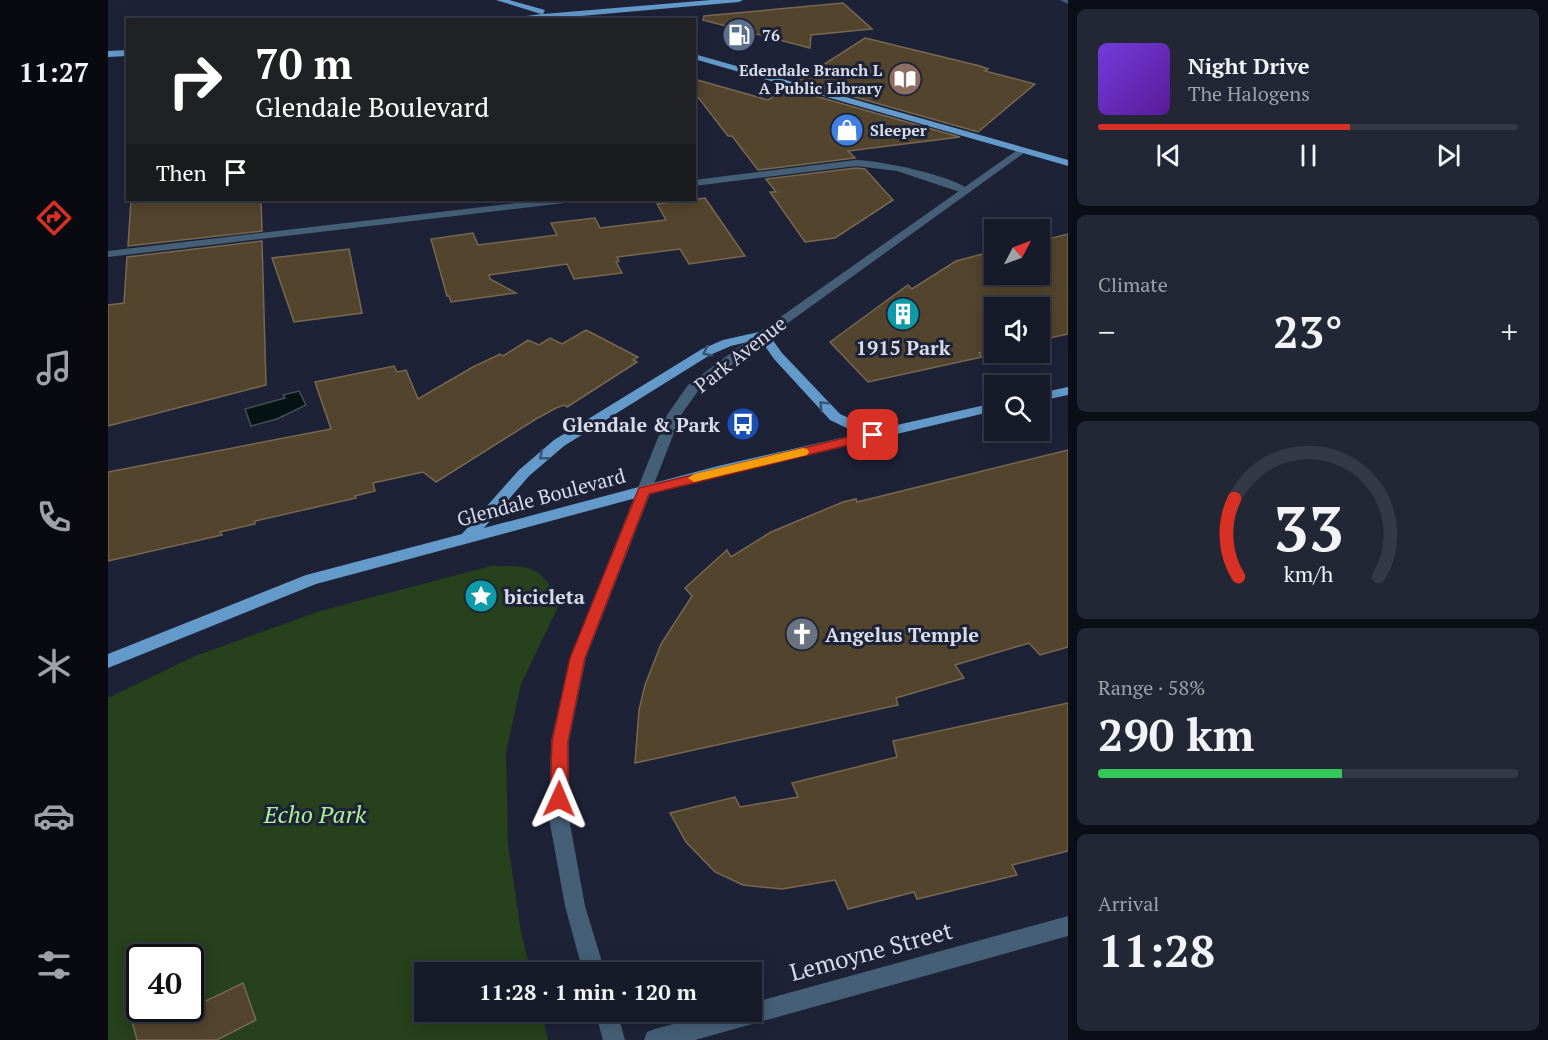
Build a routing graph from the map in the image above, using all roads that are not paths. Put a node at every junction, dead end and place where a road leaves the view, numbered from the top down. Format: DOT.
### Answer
graph roads {
  1 [pos="500,0"];
  2 [pos="733,0"];
  3 [pos="739,0"];
  4 [pos="552,15"];
  5 [pos="522,18"];
  6 [pos="562,18"];
  7 [pos="126,53"];
  8 [pos="108,54"];
  9 [pos="696,57"];
  10 [pos="1023,150"];
  11 [pos="1068,163"];
  12 [pos="696,183"];
  13 [pos="966,191"];
  14 [pos="558,201"];
  15 [pos="108,254"];
  16 [pos="763,335"];
  17 [pos="1068,391"];
  18 [pos="1050,395"];
  19 [pos="984,409"];
  20 [pos="873,435"];
  21 [pos="644,491"];
  22 [pos="467,538"];
  23 [pos="108,660"];
  24 [pos="1068,926"];
  25 [pos="591,962"];
  26 [pos="609,1022"];
  27 [pos="614,1040"];
  28 [pos="655,1040"];
  1 -- 4 [label="main road"];
  2 -- 3 [label="main road"];
  2 -- 4 [label="main road"];
  4 -- 5 [label="main road"];
  4 -- 6 [label="main road"];
  7 -- 8 [label="main road"];
  9 -- 10 [label="main road"];
  10 -- 11 [label="main road"];
  10 -- 13 [label="street, Park Avenue"];
  12 -- 13 [label="street"];
  13 -- 16 [label="street, Park Avenue"];
  14 -- 15 [label="street"];
  20 -- 16 [label="main road, one-way"];
  16 -- 21 [label="street, Park Avenue"];
  16 -- 22 [label="main road, one-way"];
  17 -- 18 [label="main road"];
  19 -- 20 [label="main road, Glendale Boulevard"];
  20 -- 21 [label="main road, Glendale Boulevard"];
  21 -- 22 [label="main road, Glendale Boulevard"];
  21 -- 25 [label="street, Park Avenue"];
  22 -- 23 [label="main road, Glendale Boulevard"];
  24 -- 28 [label="street, Lemoyne Street"];
  26 -- 27 [label="street"];
}
